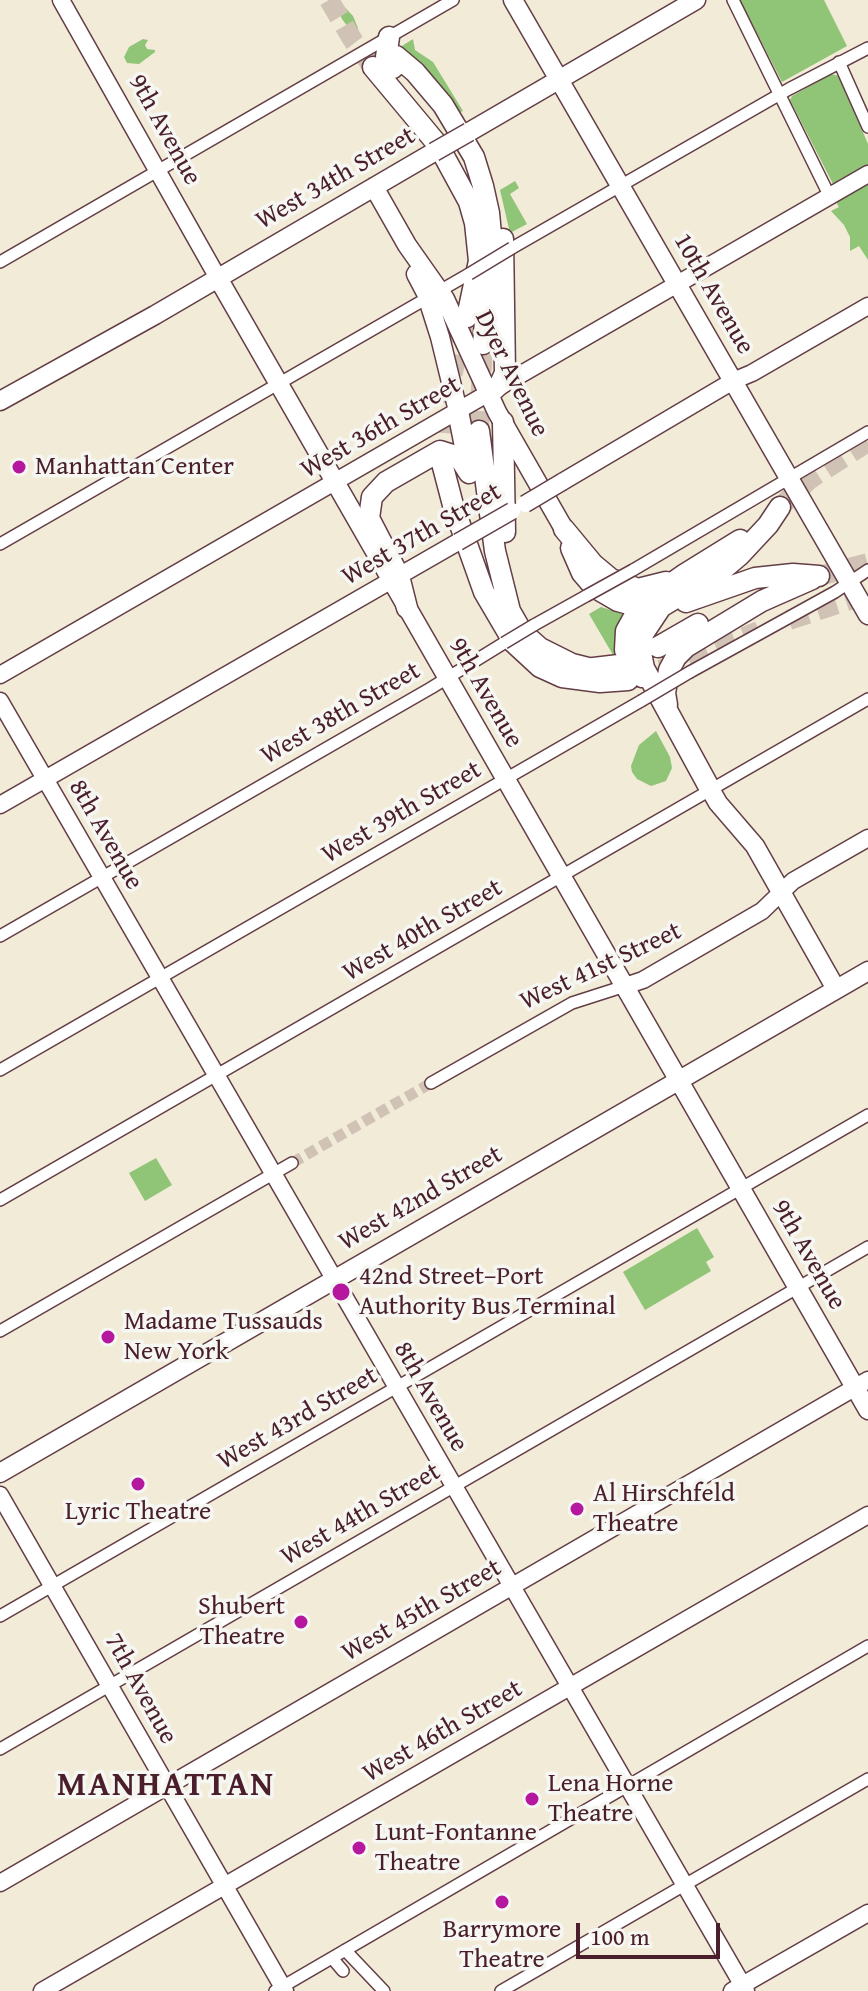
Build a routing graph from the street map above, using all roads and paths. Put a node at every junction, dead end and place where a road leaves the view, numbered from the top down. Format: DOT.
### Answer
graph roads {
  1 [pos="61,0"];
  2 [pos="453,0"];
  3 [pos="513,0"];
  4 [pos="696,0"];
  5 [pos="733,0"];
  6 [pos="392,46"];
  7 [pos="868,48"];
  8 [pos="368,59"];
  9 [pos="839,62"];
  10 [pos="560,80"];
  11 [pos="780,94"];
  12 [pos="868,127"];
  13 [pos="474,157"];
  14 [pos="158,171"];
  15 [pos="868,174"];
  16 [pos="620,186"];
  17 [pos="374,187"];
  18 [pos="830,197"];
  19 [pos="481,213"];
  20 [pos="0,262"];
  21 [pos="218,278"];
  22 [pos="677,284"];
  23 [pos="434,295"];
  24 [pos="868,306"];
  25 [pos="467,317"];
  26 [pos="483,344"];
  27 [pos="733,381"];
  28 [pos="280,383"];
  29 [pos="489,394"];
  30 [pos="0,401"];
  31 [pos="458,411"];
  32 [pos="503,422"];
  33 [pos="479,431"];
  34 [pos="868,432"];
  35 [pos="442,463"];
  36 [pos="469,473"];
  37 [pos="790,478"];
  38 [pos="335,482"];
  39 [pos="564,529"];
  40 [pos="0,544"];
  41 [pos="868,570"];
  42 [pos="685,574"];
  43 [pos="819,576"];
  44 [pos="395,578"];
  45 [pos="849,582"];
  46 [pos="503,584"];
  47 [pos="645,602"];
  48 [pos="407,608"];
  49 [pos="868,615"];
  50 [pos="500,620"];
  51 [pos="658,647"];
  52 [pos="528,657"];
  53 [pos="588,668"];
  54 [pos="0,675"];
  55 [pos="446,678"];
  56 [pos="868,699"];
  57 [pos="0,701"];
  58 [pos="656,704"];
  59 [pos="504,778"];
  60 [pos="45,779"];
  61 [pos="710,789"];
  62 [pos="0,805"];
  63 [pos="868,838"];
  64 [pos="562,876"];
  65 [pos="102,877"];
  66 [pos="781,892"];
  67 [pos="0,936"];
  68 [pos="868,971"];
  69 [pos="159,977"];
  70 [pos="625,986"];
  71 [pos="836,989"];
  72 [pos="0,1070"];
  73 [pos="216,1075"];
  74 [pos="680,1080"];
  75 [pos="431,1083"];
  76 [pos="868,1115"];
  77 [pos="292,1163"];
  78 [pos="273,1174"];
  79 [pos="740,1188"];
  80 [pos="0,1200"];
  81 [pos="868,1247"];
  82 [pos="334,1280"];
  83 [pos="798,1288"];
  84 [pos="0,1331"];
  85 [pos="862,1384"];
  86 [pos="397,1388"];
  87 [pos="868,1410"];
  88 [pos="0,1473"];
  89 [pos="454,1487"];
  90 [pos="0,1495"];
  91 [pos="868,1515"];
  92 [pos="52,1586"];
  93 [pos="512,1587"];
  94 [pos="0,1616"];
  95 [pos="868,1646"];
  96 [pos="111,1685"];
  97 [pos="569,1686"];
  98 [pos="0,1749"];
  99 [pos="868,1779"];
  100 [pos="167,1786"];
  101 [pos="626,1786"];
  102 [pos="0,1883"];
  103 [pos="684,1885"];
  104 [pos="226,1887"];
  105 [pos="868,1913"];
  106 [pos="345,1950"];
  107 [pos="332,1958"];
  108 [pos="343,1971"];
  109 [pos="740,1989"];
  110 [pos="281,1990"];
  111 [pos="42,1991"];
  112 [pos="384,1991"];
  113 [pos="501,1991"];
  1 -- 14 [label="main road, 9th Avenue"];
  2 -- 6 [label="street"];
  3 -- 10 [label="main road, 10th Avenue"];
  4 -- 10 [label="main road, West 34th Street"];
  5 -- 11 [label="street"];
  6 -- 8 [label="street"];
  6 -- 13 [label="highway"];
  6 -- 19 [label="highway"];
  7 -- 9 [label="street"];
  8 -- 14 [label="street"];
  8 -- 19 [label="highway"];
  9 -- 11 [label="street"];
  9 -- 12 [label="street"];
  10 -- 16 [label="main road, 10th Avenue"];
  10 -- 17 [label="main road, West 34th Street, bridge"];
  11 -- 16 [label="street"];
  11 -- 18 [label="street"];
  13 -- 19 [label="highway"];
  13 -- 29 [label="highway"];
  14 -- 20 [label="street"];
  14 -- 21 [label="main road, 9th Avenue"];
  15 -- 18 [label="main road, West 36th Street"];
  16 -- 22 [label="main road, 10th Avenue"];
  16 -- 23 [label="street, bridge"];
  17 -- 21 [label="main road, West 34th Street"];
  17 -- 23 [label="main road, Dyer Avenue"];
  18 -- 22 [label="main road, West 36th Street"];
  19 -- 25 [label="highway"];
  19 -- 26 [label="highway"];
  21 -- 28 [label="main road, 9th Avenue"];
  21 -- 30 [label="main road, West 34th Street"];
  22 -- 27 [label="main road, 10th Avenue"];
  22 -- 29 [label="main road, West 36th Street"];
  23 -- 28 [label="street"];
  23 -- 29 [label="main road, Dyer Avenue"];
  23 -- 31 [label="main road, Dyer Avenue"];
  24 -- 27 [label="main road, West 37th Street"];
  27 -- 37 [label="main road, 10th Avenue"];
  27 -- 44 [label="main road, West 37th Street, bridge"];
  28 -- 38 [label="main road, 9th Avenue"];
  28 -- 40 [label="street"];
  29 -- 31 [label="main road, West 36th Street"];
  29 -- 32 [label="main road, Dyer Avenue"];
  31 -- 36 [label="highway"];
  31 -- 38 [label="main road, West 36th Street"];
  32 -- 39 [label="main road, Dyer Avenue"];
  32 -- 46 [label="highway"];
  33 -- 46 [label="highway"];
  34 -- 37 [label="street, West 38th Street"];
  35 -- 50 [label="highway"];
  36 -- 44 [label="highway"];
  36 -- 50 [label="highway"];
  37 -- 45 [label="main road, 10th Avenue"];
  37 -- 55 [label="street, West 38th Street, bridge"];
  38 -- 44 [label="main road, 9th Avenue"];
  38 -- 54 [label="main road, West 36th Street"];
  39 -- 42 [label="highway"];
  39 -- 47 [label="highway"];
  41 -- 45 [label="street, West 39th Street"];
  42 -- 47 [label="highway"];
  42 -- 58 [label="highway"];
  43 -- 51 [label="highway"];
  43 -- 58 [label="highway"];
  43 -- 58 [label="highway"];
  44 -- 48 [label="highway"];
  44 -- 60 [label="main road, West 37th Street"];
  45 -- 49 [label="main road, 10th Avenue"];
  45 -- 58 [label="street, West 39th Street, bridge"];
  46 -- 53 [label="highway"];
  47 -- 58 [label="highway"];
  48 -- 55 [label="main road, 9th Avenue"];
  50 -- 52 [label="highway"];
  52 -- 53 [label="highway"];
  52 -- 53 [label="highway"];
  55 -- 59 [label="main road, 9th Avenue"];
  55 -- 65 [label="street, West 38th Street"];
  56 -- 61 [label="street, West 40th Street"];
  57 -- 60 [label="main road, 8th Avenue"];
  58 -- 59 [label="street, West 39th Street"];
  58 -- 61 [label="highway"];
  59 -- 64 [label="main road, 9th Avenue"];
  59 -- 69 [label="street, West 39th Street"];
  60 -- 62 [label="main road, West 37th Street"];
  60 -- 65 [label="main road, 8th Avenue"];
  61 -- 64 [label="street, West 40th Street"];
  61 -- 66 [label="main road"];
  63 -- 66 [label="main road, West 41st Street"];
  64 -- 70 [label="main road, 9th Avenue"];
  64 -- 73 [label="street, West 40th Street"];
  65 -- 67 [label="street, West 38th Street"];
  65 -- 69 [label="main road, 8th Avenue"];
  66 -- 70 [label="main road, West 41st Street"];
  66 -- 71 [label="main road"];
  68 -- 71 [label="main road, West 42nd Street"];
  69 -- 72 [label="street, West 39th Street"];
  69 -- 73 [label="main road, 8th Avenue"];
  70 -- 74 [label="main road, 9th Avenue"];
  70 -- 75 [label="street, West 41st Street"];
  71 -- 74 [label="main road, West 42nd Street"];
  73 -- 78 [label="main road, 8th Avenue"];
  73 -- 80 [label="street, West 40th Street"];
  74 -- 79 [label="main road, 9th Avenue"];
  74 -- 82 [label="main road, West 42nd Street"];
  76 -- 79 [label="street, West 43rd Street"];
  77 -- 78 [label="street"];
  78 -- 82 [label="main road, 8th Avenue"];
  78 -- 84 [label="street"];
  79 -- 83 [label="main road, 9th Avenue"];
  79 -- 86 [label="street, West 43rd Street"];
  81 -- 83 [label="street, West 44th Street"];
  82 -- 86 [label="main road, 8th Avenue"];
  82 -- 88 [label="main road, West 42nd Street"];
  83 -- 85 [label="main road, 9th Avenue"];
  83 -- 89 [label="street, West 44th Street"];
  85 -- 87 [label="main road, 9th Avenue"];
  85 -- 93 [label="main road, West 45th Street"];
  86 -- 89 [label="main road, 8th Avenue"];
  86 -- 92 [label="street, West 43rd Street"];
  89 -- 93 [label="main road, 8th Avenue"];
  89 -- 96 [label="street, West 44th Street"];
  90 -- 92 [label="main road, 7th Avenue"];
  91 -- 97 [label="main road, West 46th Street"];
  92 -- 94 [label="street, West 43rd Street"];
  92 -- 96 [label="main road, 7th Avenue"];
  93 -- 97 [label="main road, 8th Avenue"];
  93 -- 100 [label="main road, West 45th Street"];
  95 -- 101 [label="street"];
  96 -- 98 [label="street, West 44th Street"];
  96 -- 100 [label="main road, 7th Avenue"];
  97 -- 101 [label="main road, 8th Avenue"];
  97 -- 104 [label="main road, West 46th Street"];
  99 -- 103 [label="street"];
  100 -- 102 [label="main road, West 45th Street"];
  100 -- 104 [label="main road, 7th Avenue"];
  101 -- 103 [label="main road, 8th Avenue"];
  101 -- 106 [label="street"];
  103 -- 109 [label="main road, 8th Avenue"];
  103 -- 113 [label="street"];
  104 -- 110 [label="main road, 7th Avenue"];
  104 -- 111 [label="main road, West 46th Street"];
  105 -- 109 [label="main road"];
  106 -- 107 [label="street"];
  106 -- 112 [label="street"];
  107 -- 108 [label="street"];
  107 -- 110 [label="street"];
}
